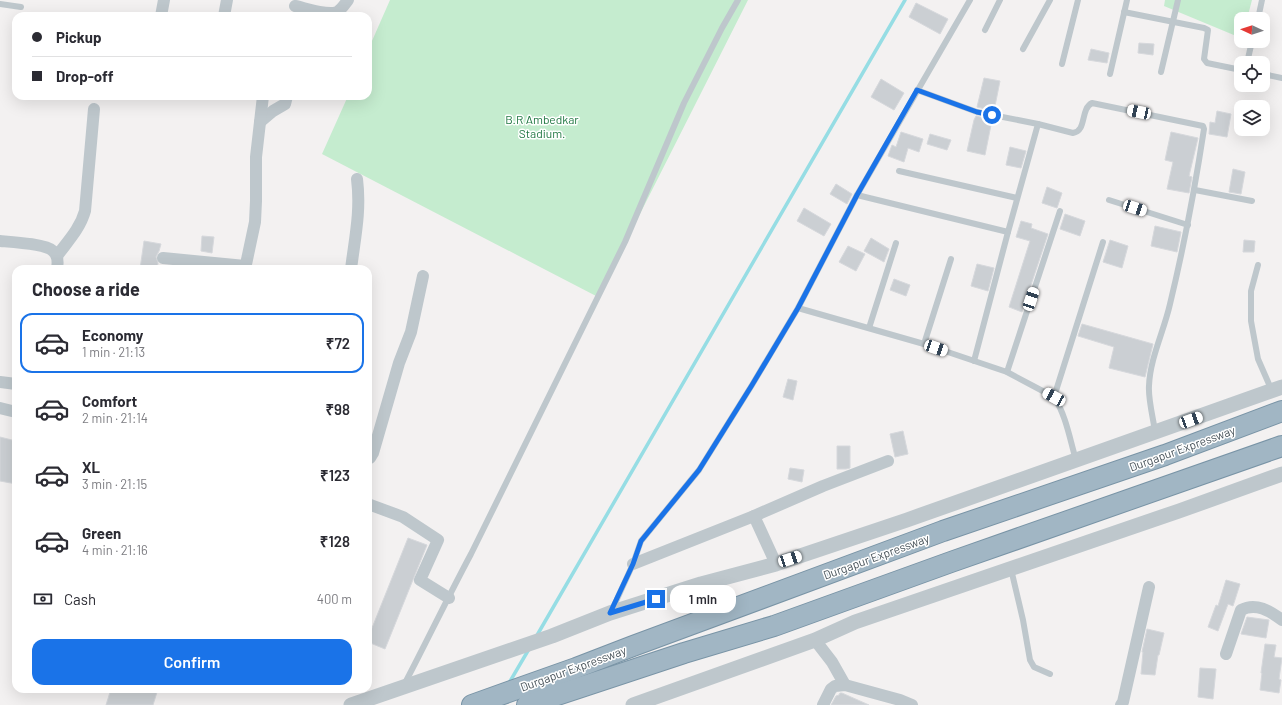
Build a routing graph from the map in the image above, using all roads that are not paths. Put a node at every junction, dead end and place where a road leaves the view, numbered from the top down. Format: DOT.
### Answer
graph roads {
  1 [pos="164,0"];
  2 [pos="227,0"];
  3 [pos="348,0"];
  4 [pos="738,0"];
  5 [pos="970,0"];
  6 [pos="1000,0"];
  7 [pos="1050,0"];
  8 [pos="1078,0"];
  9 [pos="1127,0"];
  10 [pos="1178,0"];
  11 [pos="1262,0"];
  12 [pos="0,4"];
  13 [pos="21,7"];
  14 [pos="295,7"];
  15 [pos="162,12"];
  16 [pos="225,12"];
  17 [pos="324,12"];
  18 [pos="337,12"];
  19 [pos="1124,12"];
  20 [pos="1259,12"];
  21 [pos="1173,21"];
  22 [pos="985,30"];
  23 [pos="1023,49"];
  24 [pos="1062,64"];
  25 [pos="1234,69"];
  26 [pos="1161,72"];
  27 [pos="1110,74"];
  28 [pos="1270,75"];
  29 [pos="1282,78"];
  30 [pos="917,90"];
  31 [pos="263,100"];
  32 [pos="286,100"];
  33 [pos="94,109"];
  34 [pos="260,122"];
  35 [pos="1038,124"];
  36 [pos="899,171"];
  37 [pos="357,178"];
  38 [pos="1195,190"];
  39 [pos="857,195"];
  40 [pos="1017,198"];
  41 [pos="1108,200"];
  42 [pos="1252,201"];
  43 [pos="1060,211"];
  44 [pos="1188,225"];
  45 [pos="1008,232"];
  46 [pos="0,241"];
  47 [pos="1103,242"];
  48 [pos="896,243"];
  49 [pos="56,256"];
  50 [pos="163,258"];
  51 [pos="951,259"];
  52 [pos="58,265"];
  53 [pos="195,265"];
  54 [pos="245,265"];
  55 [pos="352,265"];
  56 [pos="1258,265"];
  57 [pos="422,276"];
  58 [pos="798,308"];
  59 [pos="869,328"];
  60 [pos="924,344"];
  61 [pos="974,361"];
  62 [pos="1007,372"];
  63 [pos="0,382"];
  64 [pos="12,384"];
  65 [pos="1277,389"];
  66 [pos="1054,397"];
  67 [pos="0,408"];
  68 [pos="12,411"];
  69 [pos="1282,411"];
  70 [pos="1156,433"];
  71 [pos="1282,446"];
  72 [pos="372,455"];
  73 [pos="1076,460"];
  74 [pos="888,461"];
  75 [pos="1282,474"];
  76 [pos="372,505"];
  77 [pos="754,516"];
  78 [pos="633,564"];
  79 [pos="776,564"];
  80 [pos="1011,569"];
  81 [pos="1149,587"];
  82 [pos="449,598"];
  83 [pos="610,613"];
  84 [pos="1282,620"];
  85 [pos="815,640"];
  86 [pos="1226,654"];
  87 [pos="1050,674"];
  88 [pos="845,685"];
  89 [pos="403,686"];
  90 [pos="648,702"];
  91 [pos="351,705"];
  92 [pos="472,705"];
  93 [pos="527,705"];
  94 [pos="633,705"];
  95 [pos="823,705"];
  96 [pos="912,705"];
  97 [pos="1121,705"];
  1 -- 15 [label="street"];
  2 -- 16 [label="street"];
  3 -- 18 [label="street"];
  4 -- 82 [label="lane"];
  5 -- 30 [label="lane"];
  6 -- 22 [label="lane"];
  7 -- 23 [label="lane"];
  8 -- 24 [label="lane"];
  9 -- 19 [label="lane"];
  10 -- 21 [label="lane"];
  11 -- 20 [label="lane"];
  12 -- 13 [label="lane"];
  14 -- 17 [label="street"];
  19 -- 21 [label="lane"];
  19 -- 27 [label="lane"];
  21 -- 25 [label="lane"];
  21 -- 26 [label="lane"];
  28 -- 29 [label="lane"];
  30 -- 35 [label="lane"];
  30 -- 39 [label="lane"];
  31 -- 34 [label="street"];
  32 -- 34 [label="street"];
  33 -- 49 [label="street"];
  34 -- 54 [label="street"];
  35 -- 38 [label="lane"];
  35 -- 40 [label="lane"];
  36 -- 40 [label="lane"];
  37 -- 55 [label="street"];
  38 -- 42 [label="lane"];
  38 -- 44 [label="lane"];
  39 -- 45 [label="lane"];
  39 -- 58 [label="lane"];
  40 -- 45 [label="lane"];
  41 -- 44 [label="lane"];
  43 -- 62 [label="lane"];
  44 -- 70 [label="lane"];
  45 -- 61 [label="lane"];
  46 -- 49 [label="street"];
  47 -- 66 [label="lane"];
  48 -- 59 [label="lane"];
  49 -- 52 [label="street"];
  50 -- 53 [label="street"];
  51 -- 60 [label="lane"];
  56 -- 65 [label="lane"];
  57 -- 72 [label="street"];
  58 -- 59 [label="lane"];
  58 -- 78 [label="lane"];
  59 -- 60 [label="lane"];
  60 -- 61 [label="lane"];
  61 -- 62 [label="lane"];
  62 -- 66 [label="lane"];
  63 -- 64 [label="street"];
  65 -- 70 [label="street"];
  66 -- 73 [label="lane"];
  67 -- 68 [label="street"];
  69 -- 92 [label="highway, Durgapur Expressway"];
  70 -- 73 [label="street"];
  71 -- 93 [label="highway, Durgapur Expressway"];
  73 -- 79 [label="street"];
  74 -- 77 [label="street"];
  75 -- 80 [label="street"];
  76 -- 82 [label="street"];
  77 -- 78 [label="street"];
  77 -- 79 [label="street"];
  78 -- 83 [label="lane"];
  79 -- 83 [label="street"];
  80 -- 85 [label="street"];
  80 -- 87 [label="lane"];
  81 -- 97 [label="street"];
  82 -- 89 [label="lane"];
  83 -- 89 [label="street"];
  84 -- 86 [label="street"];
  85 -- 88 [label="street"];
  85 -- 90 [label="street"];
  88 -- 95 [label="street"];
  88 -- 96 [label="street"];
  89 -- 91 [label="street"];
  90 -- 94 [label="street"];
}
